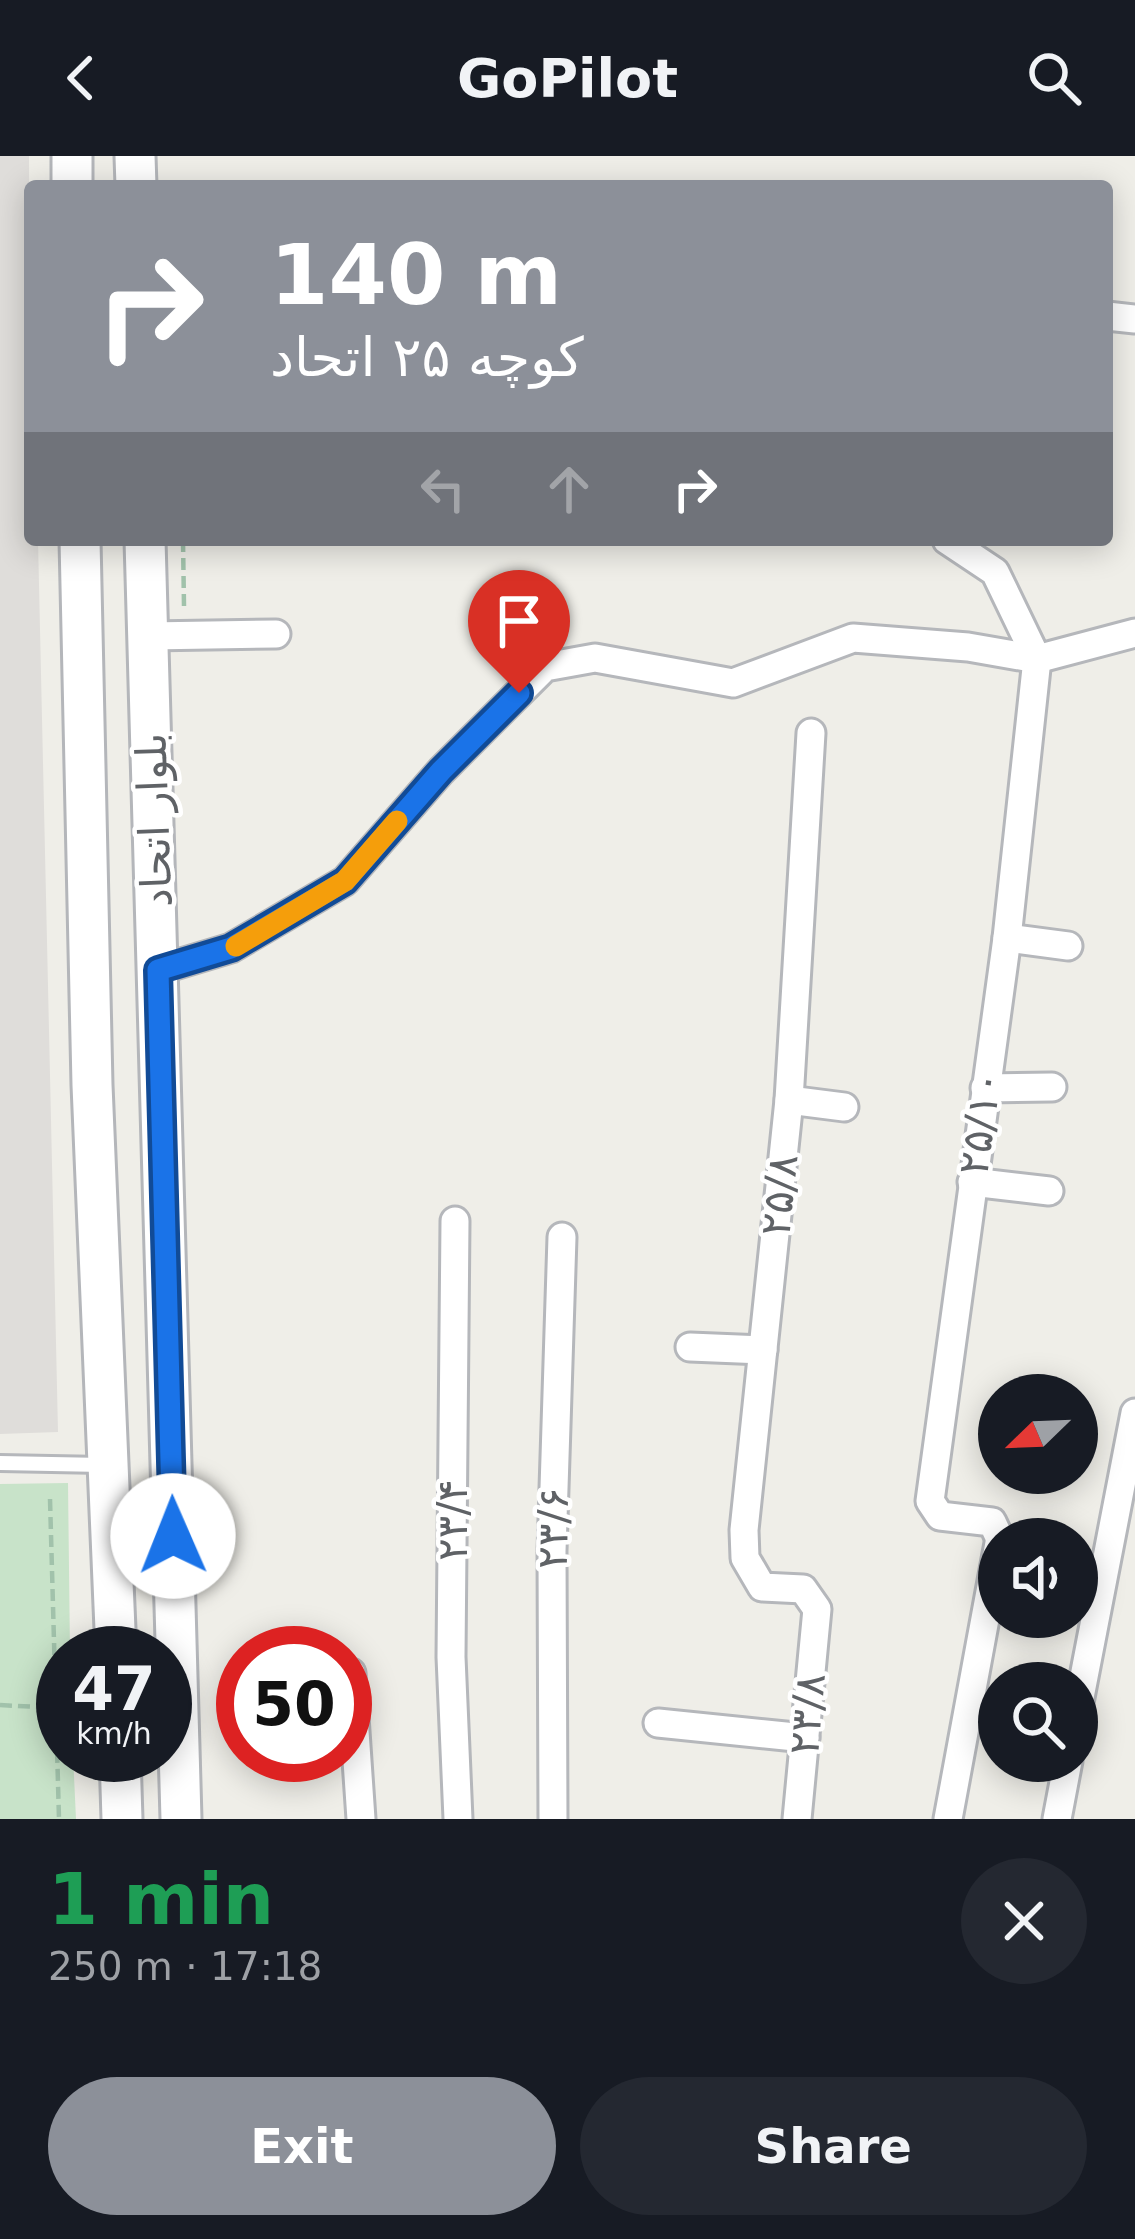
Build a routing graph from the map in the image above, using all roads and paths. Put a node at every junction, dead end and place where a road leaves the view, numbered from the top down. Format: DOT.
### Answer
graph roads {
  1 [pos="80,546"];
  2 [pos="147,546"];
  3 [pos="183,546"];
  4 [pos="956,546"];
  5 [pos="1135,633"];
  6 [pos="276,634"];
  7 [pos="167,636"];
  8 [pos="1037,659"];
  9 [pos="811,733"];
  10 [pos="1007,938"];
  11 [pos="1068,946"];
  12 [pos="158,970"];
  13 [pos="985,1088"];
  14 [pos="1052,1088"];
  15 [pos="789,1100"];
  16 [pos="844,1107"];
  17 [pos="972,1182"];
  18 [pos="1049,1191"];
  19 [pos="455,1221"];
  20 [pos="562,1237"];
  21 [pos="690,1347"];
  22 [pos="763,1350"];
  23 [pos="1135,1412"];
  24 [pos="0,1463"];
  25 [pos="108,1465"];
  26 [pos="50,1498"];
  27 [pos="978,1520"];
  28 [pos="817,1609"];
  29 [pos="54,1626"];
  30 [pos="115,1626"];
  31 [pos="982,1638"];
  32 [pos="1087,1662"];
  33 [pos="0,1706"];
  34 [pos="36,1707"];
  35 [pos="658,1723"];
  36 [pos="805,1738"];
  37 [pos="58,1782"];
  38 [pos="121,1782"];
  39 [pos="358,1782"];
  40 [pos="1064,1782"];
  41 [pos="59,1819"];
  42 [pos="122,1819"];
  43 [pos="181,1819"];
  44 [pos="361,1819"];
  45 [pos="458,1819"];
  46 [pos="553,1819"];
  47 [pos="797,1819"];
  48 [pos="948,1819"];
  49 [pos="1057,1819"];
  1 -- 25 [label="main road, بلوار اتحاد"];
  2 -- 7 [label="main road, بلوار اتحاد"];
  3 -- 7 [label="path"];
  4 -- 8 [label="street"];
  5 -- 8 [label="street"];
  6 -- 7 [label="street"];
  7 -- 12 [label="main road, بلوار اتحاد"];
  8 -- 10 [label="street, ۲۵/۱۰"];
  8 -- 12 [label="street"];
  9 -- 15 [label="street, ۲۵/۸"];
  10 -- 11 [label="street"];
  10 -- 13 [label="street, ۲۵/۱۰"];
  12 -- 43 [label="main road, بلوار اتحاد"];
  13 -- 14 [label="street"];
  13 -- 17 [label="street, ۲۵/۱۰"];
  15 -- 16 [label="street"];
  15 -- 22 [label="street, ۲۵/۸"];
  17 -- 18 [label="street"];
  17 -- 27 [label="street, ۲۵/۱۰"];
  19 -- 45 [label="street, ۲۳/۴"];
  20 -- 46 [label="street, ۲۳/۶"];
  21 -- 22 [label="street"];
  22 -- 28 [label="street, ۲۵/۸"];
  23 -- 32 [label="street"];
  24 -- 25 [label="lane"];
  25 -- 30 [label="main road, بلوار اتحاد"];
  26 -- 29 [label="path"];
  28 -- 36 [label="street, ۲۳/۸"];
  31 -- 48 [label="street"];
  33 -- 34 [label="path"];
  35 -- 36 [label="street"];
  36 -- 47 [label="street, ۲۳/۸"];
  37 -- 41 [label="path"];
  38 -- 42 [label="main road"];
  39 -- 44 [label="street"];
  40 -- 49 [label="street"];
}
